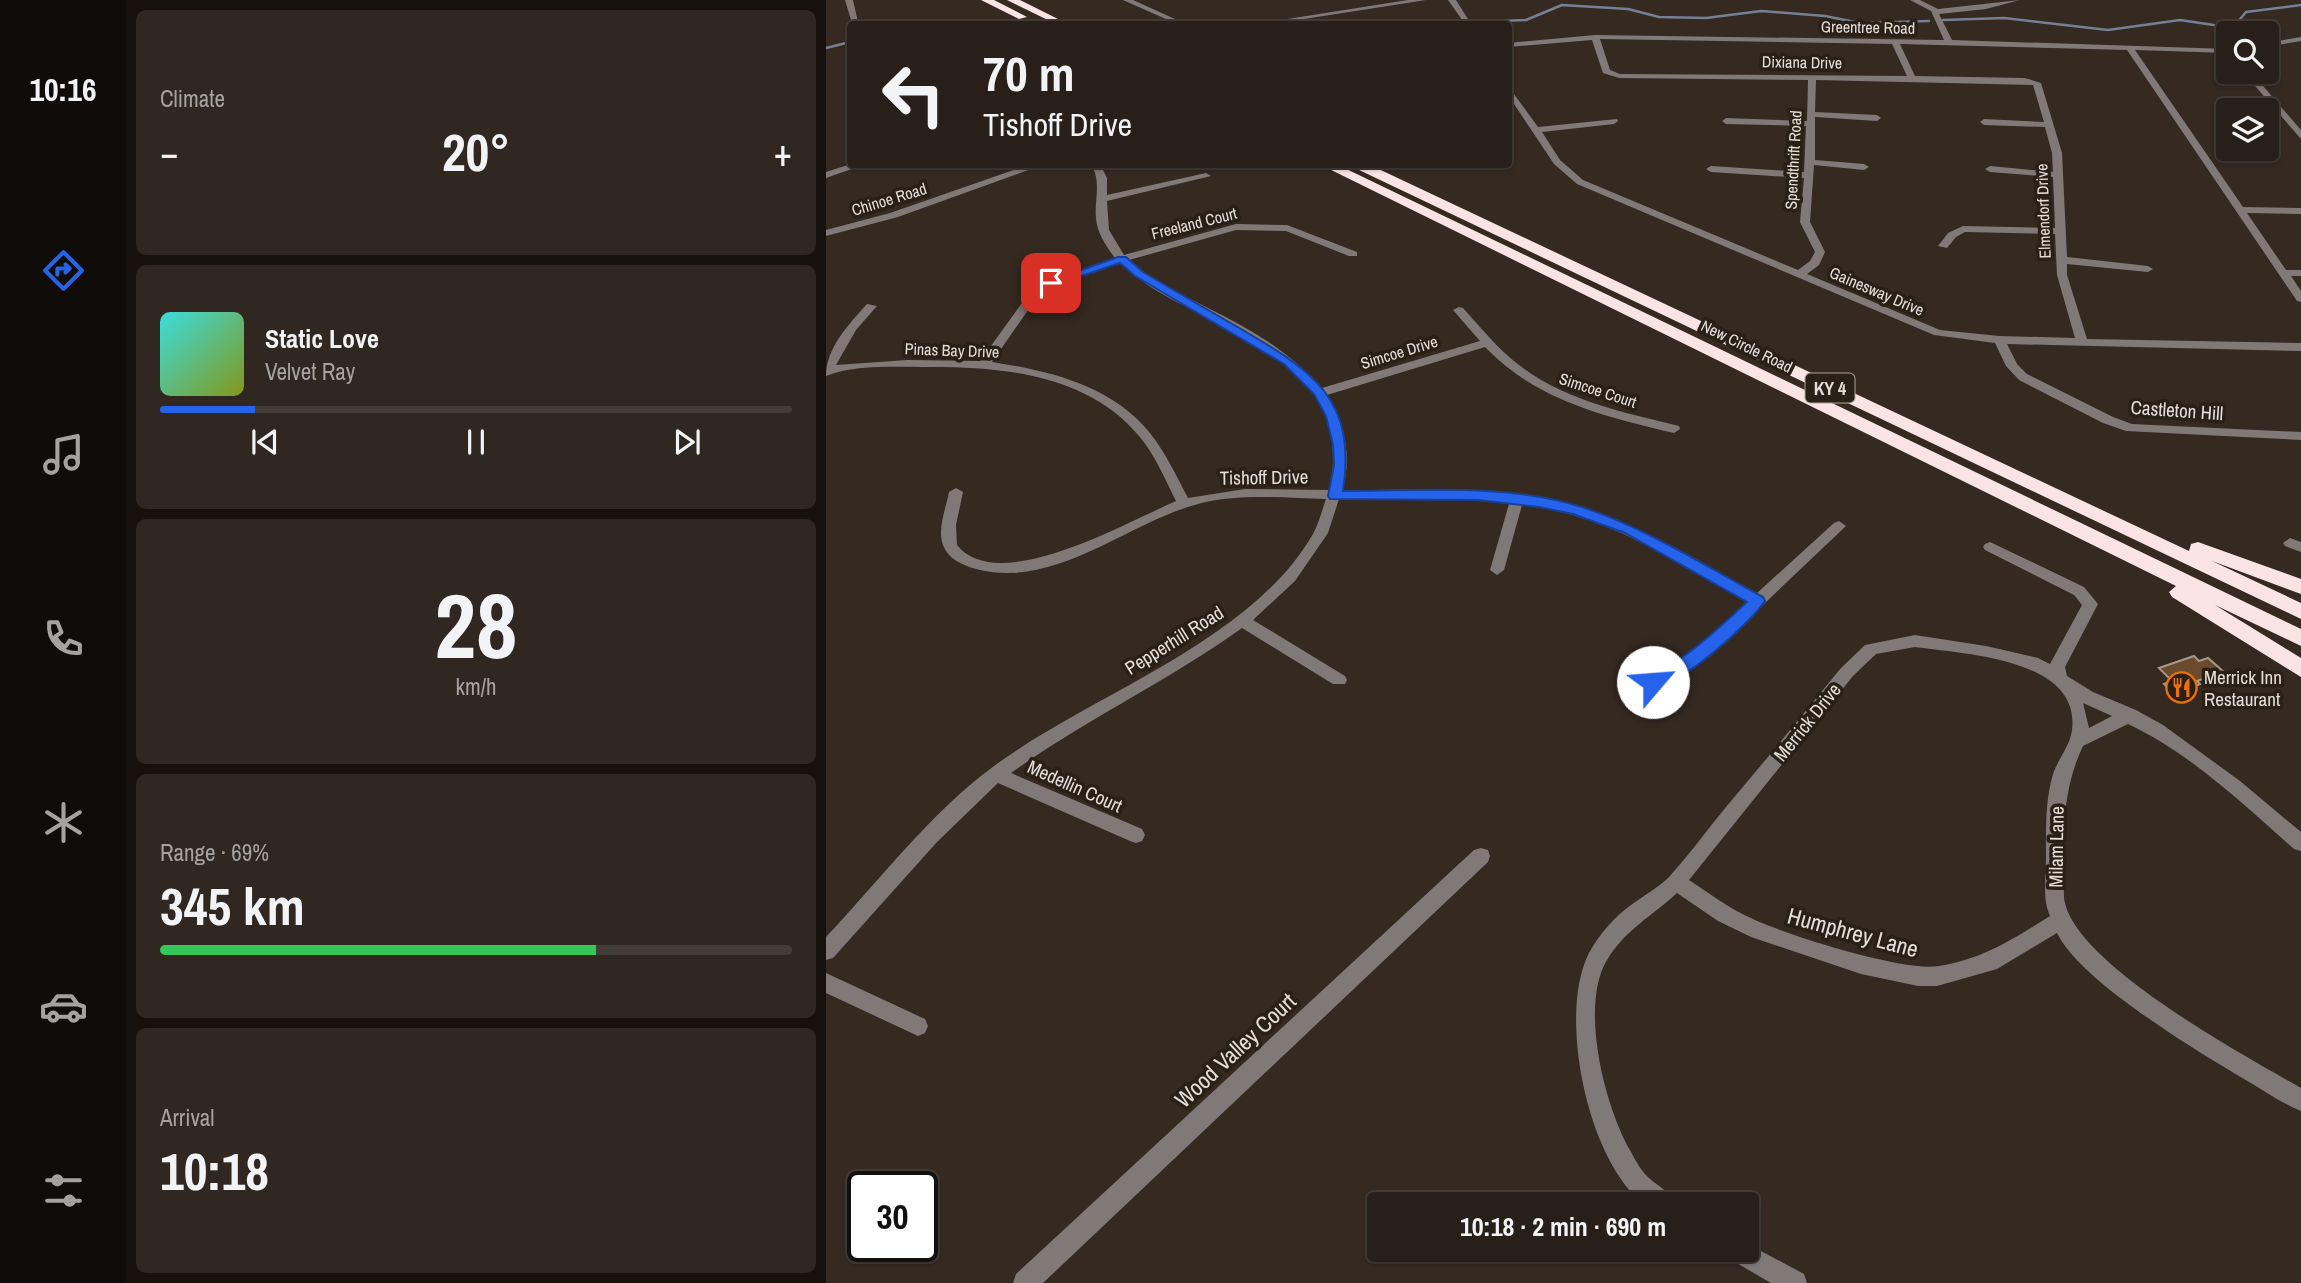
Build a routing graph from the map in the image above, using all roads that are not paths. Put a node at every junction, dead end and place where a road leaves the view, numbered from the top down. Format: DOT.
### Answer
graph roads {
  1 [pos="849,0"];
  2 [pos="986,0"];
  3 [pos="1012,0"];
  4 [pos="1146,0"];
  5 [pos="1422,0"];
  6 [pos="1452,0"];
  7 [pos="1914,0"];
  8 [pos="2016,0"];
  9 [pos="1131,2"];
  10 [pos="1936,11"];
  11 [pos="855,20"];
  12 [pos="1031,21"];
  13 [pos="1057,21"];
  14 [pos="1175,21"];
  15 [pos="1280,21"];
  16 [pos="1466,21"];
  17 [pos="1595,37"];
  18 [pos="2301,39"];
  19 [pos="1895,41"];
  20 [pos="1949,42"];
  21 [pos="2279,43"];
  22 [pos="1512,44"];
  23 [pos="2130,48"];
  24 [pos="2216,51"];
  25 [pos="1812,76"];
  26 [pos="1911,77"];
  27 [pos="2034,81"];
  28 [pos="2257,84"];
  29 [pos="1512,94"];
  30 [pos="1877,118"];
  31 [pos="1812,119"];
  32 [pos="1614,121"];
  33 [pos="1726,121"];
  34 [pos="1984,122"];
  35 [pos="2051,125"];
  36 [pos="1536,130"];
  37 [pos="2301,136"];
  38 [pos="1810,162"];
  39 [pos="1864,167"];
  40 [pos="849,168"];
  41 [pos="1029,168"];
  42 [pos="1098,168"];
  43 [pos="1333,168"];
  44 [pos="1367,168"];
  45 [pos="1711,169"];
  46 [pos="1990,169"];
  47 [pos="826,175"];
  48 [pos="1808,175"];
  49 [pos="2058,175"];
  50 [pos="1206,176"];
  51 [pos="1104,199"];
  52 [pos="2239,210"];
  53 [pos="2301,211"];
  54 [pos="2059,231"];
  55 [pos="826,233"];
  56 [pos="1943,246"];
  57 [pos="1353,254"];
  58 [pos="1122,259"];
  59 [pos="2062,260"];
  60 [pos="2148,269"];
  61 [pos="2283,273"];
  62 [pos="2301,273"];
  63 [pos="1799,274"];
  64 [pos="2301,299"];
  65 [pos="870,306"];
  66 [pos="1458,310"];
  67 [pos="1999,340"];
  68 [pos="1488,342"];
  69 [pos="2082,342"];
  70 [pos="2301,347"];
  71 [pos="985,363"];
  72 [pos="827,370"];
  73 [pos="1320,393"];
  74 [pos="1854,400"];
  75 [pos="1674,429"];
  76 [pos="2301,436"];
  77 [pos="1990,488"];
  78 [pos="956,492"];
  79 [pos="1335,496"];
  80 [pos="1517,499"];
  81 [pos="1184,504"];
  82 [pos="1839,526"];
  83 [pos="1990,547"];
  84 [pos="1497,570"];
  85 [pos="2301,587"];
  86 [pos="1758,601"];
  87 [pos="2301,612"];
  88 [pos="1242,621"];
  89 [pos="2301,638"];
  90 [pos="2301,669"];
  91 [pos="1339,680"];
  92 [pos="1653,682"];
  93 [pos="2063,682"];
  94 [pos="2130,715"];
  95 [pos="2076,742"];
  96 [pos="997,775"];
  97 [pos="1136,835"];
  98 [pos="2301,843"];
  99 [pos="1481,856"];
  100 [pos="1676,882"];
  101 [pos="2059,921"];
  102 [pos="826,951"];
  103 [pos="826,983"];
  104 [pos="918,1026"];
  105 [pos="2301,1100"];
  106 [pos="1650,1192"];
  107 [pos="1757,1262"];
  108 [pos="1028,1282"];
  109 [pos="1795,1283"];
  1 -- 11 [label="street"];
  2 -- 12 [label="highway"];
  3 -- 13 [label="highway"];
  4 -- 9 [label="street"];
  5 -- 15 [label="street"];
  6 -- 16 [label="street"];
  7 -- 10 [label="street"];
  8 -- 10 [label="street"];
  9 -- 14 [label="street"];
  10 -- 20 [label="street"];
  17 -- 19 [label="street, Greentree Road"];
  17 -- 22 [label="street, Greentree Road"];
  17 -- 25 [label="street, Dixiana Drive"];
  18 -- 21 [label="street"];
  19 -- 20 [label="street, Greentree Road"];
  19 -- 26 [label="street"];
  20 -- 23 [label="street, Greentree Road"];
  23 -- 24 [label="street, Greentree Road"];
  23 -- 52 [label="street"];
  25 -- 26 [label="street, Dixiana Drive"];
  25 -- 31 [label="street, Spendthrift Road"];
  26 -- 27 [label="street, Dixiana Drive"];
  27 -- 35 [label="street, Elmendorf Drive"];
  28 -- 37 [label="street"];
  29 -- 36 [label="street, Gainesway Drive"];
  30 -- 31 [label="street"];
  31 -- 33 [label="street"];
  31 -- 38 [label="street, Spendthrift Road"];
  32 -- 36 [label="street"];
  34 -- 35 [label="street"];
  35 -- 49 [label="street, Elmendorf Drive"];
  36 -- 63 [label="street, Gainesway Drive"];
  38 -- 39 [label="street"];
  38 -- 48 [label="street, Spendthrift Road"];
  40 -- 47 [label="street"];
  41 -- 55 [label="street, Chinoe Road"];
  42 -- 51 [label="street, Pepperhill Road"];
  43 -- 77 [label="highway, New Circle Road / KY 4"];
  44 -- 74 [label="highway, New Circle Road / KY 4"];
  45 -- 48 [label="street"];
  46 -- 49 [label="street"];
  48 -- 63 [label="street, Spendthrift Road"];
  49 -- 54 [label="street, Elmendorf Drive"];
  50 -- 51 [label="street"];
  51 -- 58 [label="street, Pepperhill Road"];
  52 -- 53 [label="street"];
  52 -- 61 [label="street"];
  54 -- 56 [label="street"];
  54 -- 59 [label="street, Elmendorf Drive"];
  57 -- 58 [label="street, Freeland Court"];
  58 -- 71 [label="street, Freeland Court"];
  58 -- 73 [label="street, Pepperhill Road"];
  59 -- 60 [label="street"];
  59 -- 69 [label="street, Elmendorf Drive"];
  61 -- 62 [label="street"];
  61 -- 64 [label="street"];
  63 -- 67 [label="street, Gainesway Drive"];
  65 -- 72 [label="street"];
  66 -- 68 [label="street, Simcoe Court"];
  67 -- 69 [label="street, Gainesway Drive"];
  67 -- 76 [label="street, Castleton Hill"];
  68 -- 73 [label="street, Simcoe Drive"];
  68 -- 75 [label="street, Simcoe Court"];
  69 -- 70 [label="street, Gainesway Drive"];
  71 -- 72 [label="street, Pinas Bay Drive"];
  71 -- 81 [label="street, Pinas Bay Drive"];
  73 -- 79 [label="street, Pepperhill Road"];
  74 -- 85 [label="highway"];
  74 -- 87 [label="highway, New Circle Road / KY 4"];
  77 -- 89 [label="highway, New Circle Road / KY 4"];
  77 -- 90 [label="highway"];
  78 -- 81 [label="street, Tishoff Drive"];
  79 -- 80 [label="street, Tishoff Drive"];
  79 -- 81 [label="street, Tishoff Drive"];
  79 -- 88 [label="street, Pepperhill Road"];
  80 -- 84 [label="street"];
  80 -- 86 [label="street, Tishoff Drive"];
  82 -- 86 [label="street"];
  83 -- 93 [label="street"];
  86 -- 92 [label="street"];
  88 -- 91 [label="street"];
  88 -- 96 [label="street, Pepperhill Road"];
  93 -- 94 [label="street, Merrick Drive"];
  93 -- 95 [label="street, Milam Lane"];
  93 -- 100 [label="street, Merrick Drive"];
  94 -- 95 [label="street"];
  94 -- 98 [label="street, Merrick Drive"];
  95 -- 101 [label="street, Milam Lane"];
  96 -- 97 [label="street, Medellin Court"];
  96 -- 102 [label="street, Pepperhill Road"];
  99 -- 108 [label="street, Wood Valley Court"];
  100 -- 101 [label="street, Humphrey Lane"];
  100 -- 106 [label="street, Merrick Drive"];
  101 -- 105 [label="street"];
  103 -- 104 [label="street"];
  107 -- 109 [label="street"];
}
